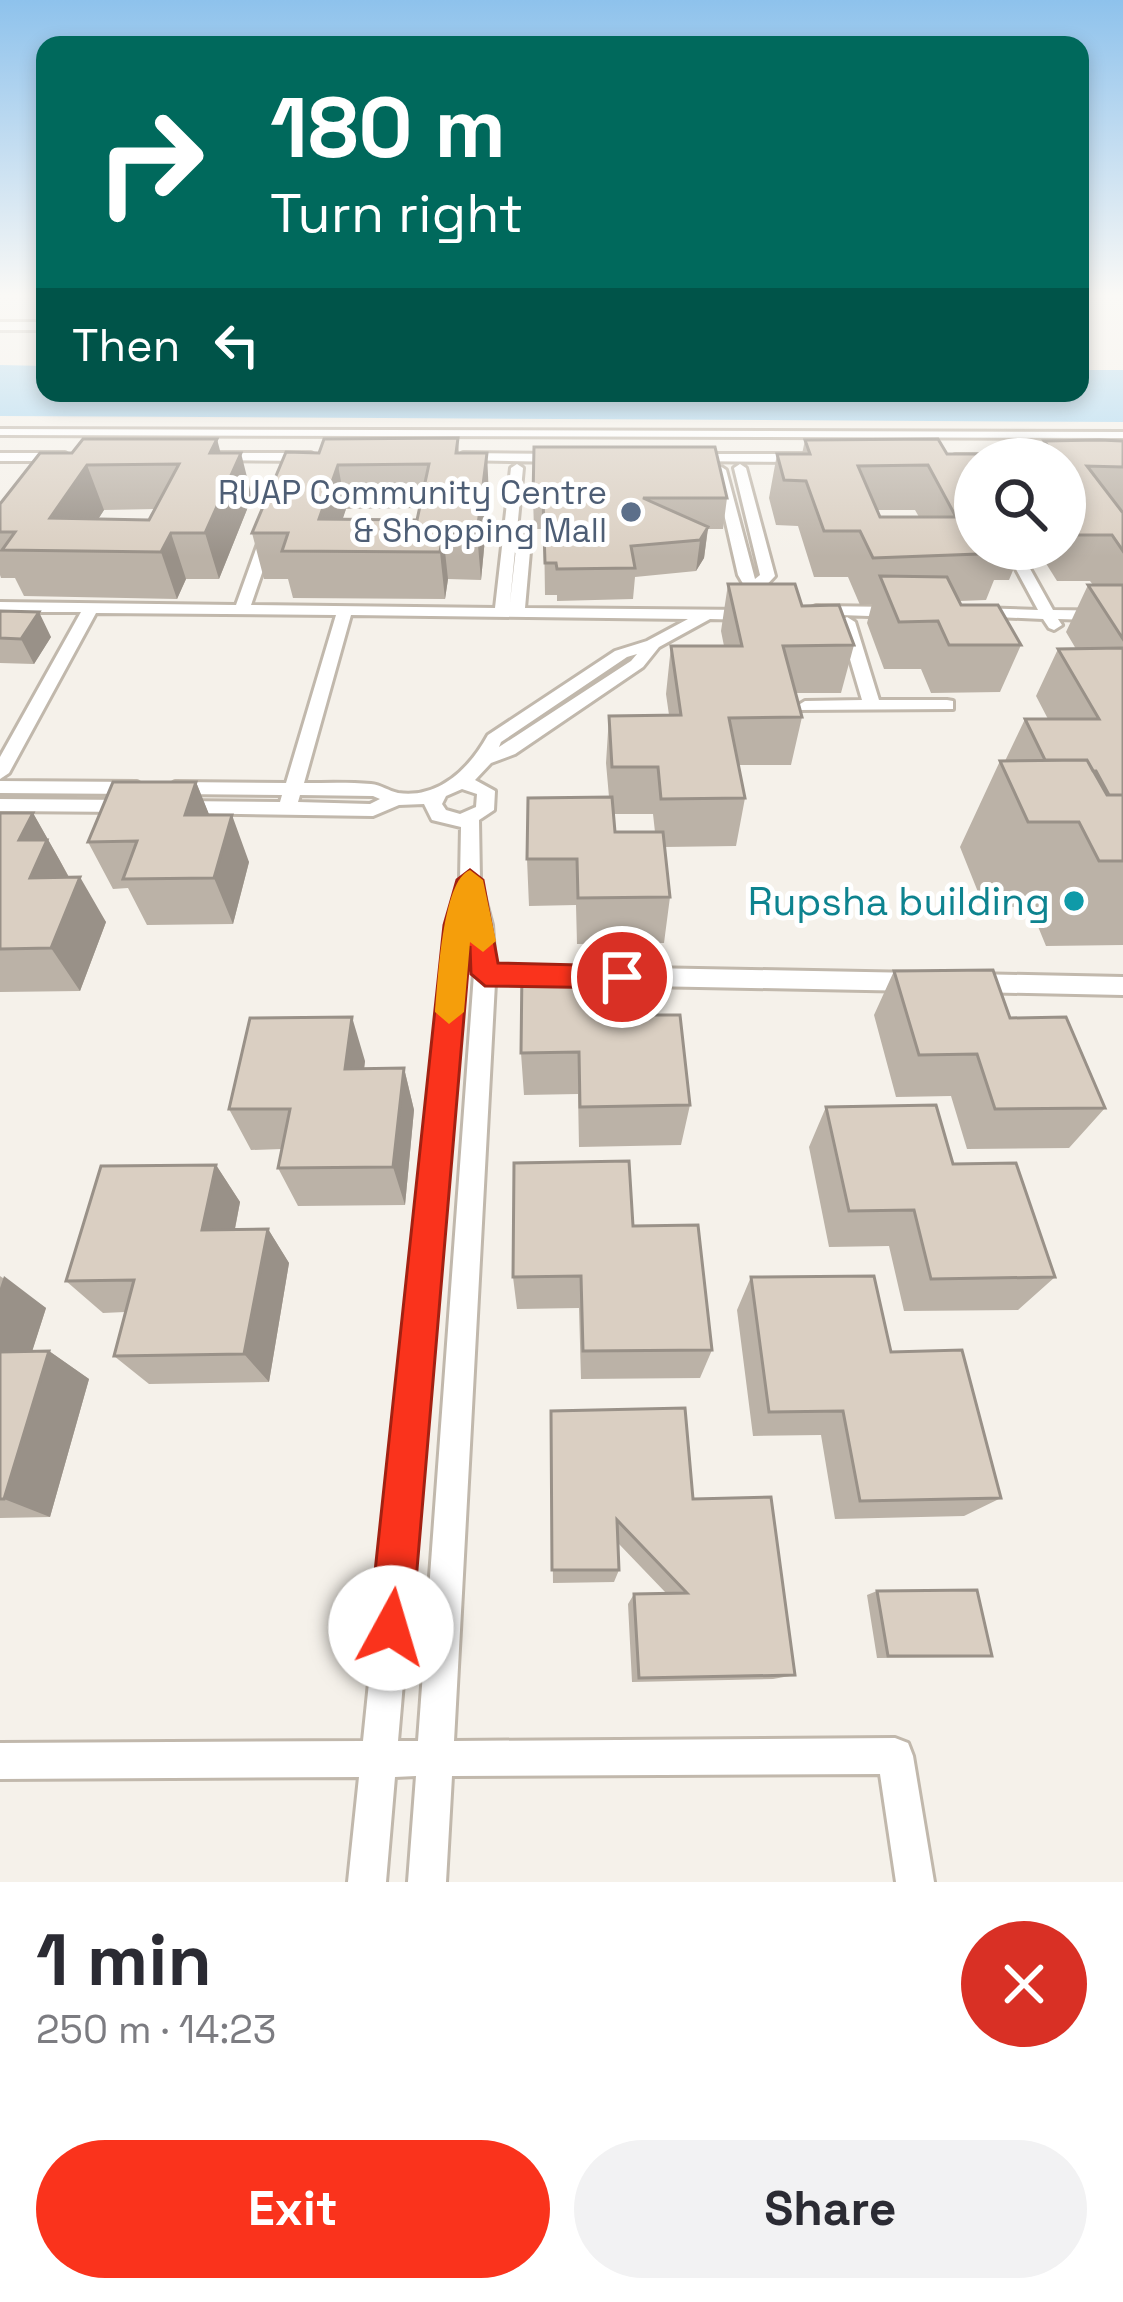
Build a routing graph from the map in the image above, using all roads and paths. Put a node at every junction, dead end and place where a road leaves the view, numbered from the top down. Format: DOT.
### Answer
graph roads {
  1 [pos="0,432"];
  2 [pos="1123,435"];
  3 [pos="0,461"];
  4 [pos="40,461"];
  5 [pos="84,461"];
  6 [pos="197,462"];
  7 [pos="333,462"];
  8 [pos="451,462"];
  9 [pos="574,463"];
  10 [pos="525,465"];
  11 [pos="720,468"];
  12 [pos="740,468"];
  13 [pos="25,481"];
  14 [pos="272,524"];
  15 [pos="1024,570"];
  16 [pos="754,590"];
  17 [pos="0,607"];
  18 [pos="241,610"];
  19 [pos="509,610"];
  20 [pos="345,611"];
  21 [pos="88,614"];
  22 [pos="589,615"];
  23 [pos="706,615"];
  24 [pos="769,615"];
  25 [pos="1123,616"];
  26 [pos="957,618"];
  27 [pos="0,620"];
  28 [pos="1052,620"];
  29 [pos="847,622"];
  30 [pos="1123,627"];
  31 [pos="947,704"];
  32 [pos="872,705"];
  33 [pos="805,706"];
  34 [pos="0,773"];
  35 [pos="463,782"];
  36 [pos="0,787"];
  37 [pos="434,797"];
  38 [pos="396,799"];
  39 [pos="0,805"];
  40 [pos="287,809"];
  41 [pos="470,820"];
  42 [pos="470,880"];
  43 [pos="485,974"];
  44 [pos="1123,986"];
  45 [pos="435,1758"];
  46 [pos="378,1759"];
  47 [pos="0,1761"];
  48 [pos="367,1882"];
  49 [pos="427,1882"];
  50 [pos="915,1882"];
  1 -- 2 [label="street"];
  3 -- 4 [label="street"];
  4 -- 5 [label="street"];
  4 -- 13 [label="street"];
  6 -- 7 [label="street"];
  8 -- 10 [label="street"];
  9 -- 10 [label="street"];
  10 -- 19 [label="street"];
  11 -- 12 [label="street"];
  11 -- 12 [label="street"];
  11 -- 16 [label="street"];
  12 -- 16 [label="street"];
  14 -- 18 [label="street"];
  15 -- 28 [label="street"];
  16 -- 23 [label="street"];
  17 -- 21 [label="street"];
  18 -- 20 [label="street"];
  18 -- 21 [label="street"];
  19 -- 20 [label="street"];
  19 -- 22 [label="street"];
  20 -- 40 [label="street"];
  21 -- 22 [label="street"];
  21 -- 27 [label="street"];
  21 -- 34 [label="street"];
  22 -- 23 [label="street"];
  23 -- 24 [label="street"];
  23 -- 35 [label="street"];
  25 -- 28 [label="street"];
  26 -- 28 [label="street"];
  28 -- 30 [label="street"];
  29 -- 29 [label="street"];
  29 -- 32 [label="street"];
  31 -- 32 [label="street"];
  32 -- 33 [label="street"];
  35 -- 37 [label="street"];
  35 -- 41 [label="street"];
  36 -- 38 [label="street"];
  37 -- 38 [label="street"];
  37 -- 41 [label="street"];
  38 -- 40 [label="street"];
  39 -- 40 [label="street"];
  41 -- 42 [label="street"];
  42 -- 43 [label="street"];
  42 -- 46 [label="street"];
  43 -- 44 [label="street"];
  43 -- 45 [label="street"];
  45 -- 46 [label="street"];
  45 -- 49 [label="street"];
  45 -- 50 [label="street"];
  46 -- 47 [label="street"];
  46 -- 48 [label="street"];
}
